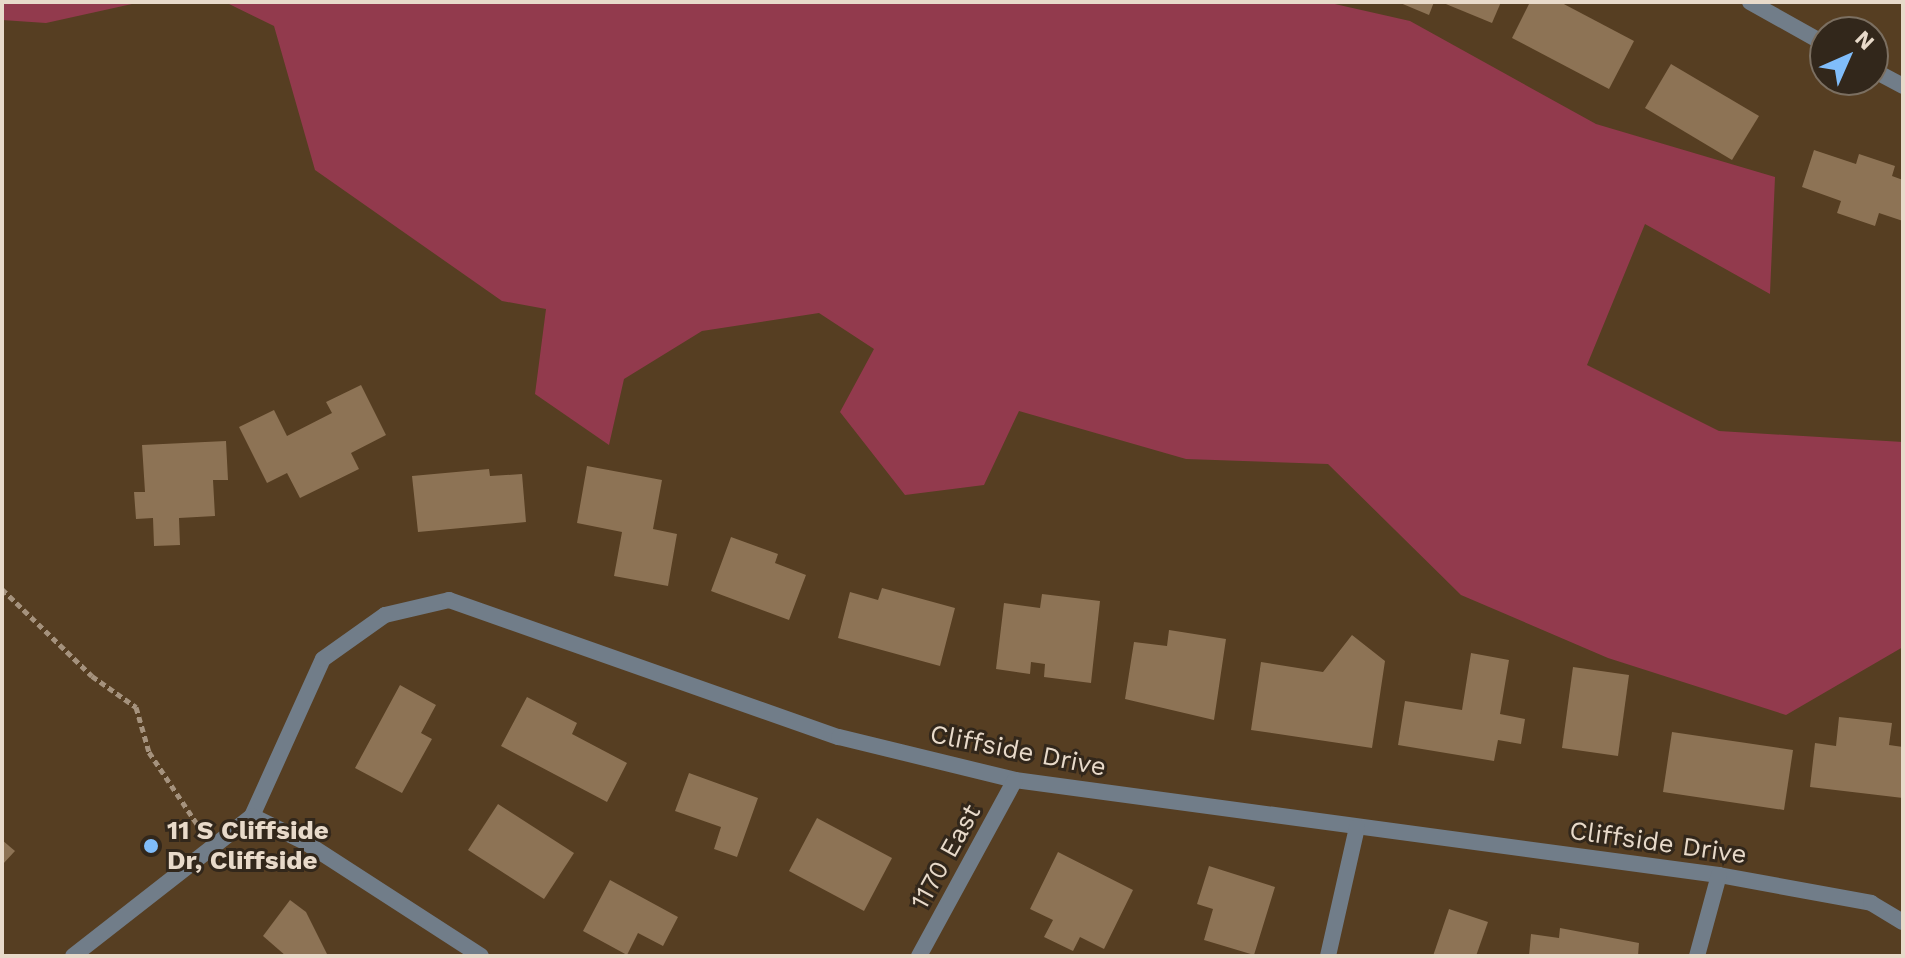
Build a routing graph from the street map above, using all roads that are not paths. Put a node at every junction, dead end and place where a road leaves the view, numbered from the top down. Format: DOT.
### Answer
graph roads {
  1 [pos="1750,2"];
  2 [pos="1809,35"];
  3 [pos="1015,780"];
  4 [pos="252,816"];
  5 [pos="1357,827"];
  6 [pos="1719,875"];
  7 [pos="1903,922"];
  8 [pos="73,956"];
  9 [pos="481,956"];
  10 [pos="919,956"];
  11 [pos="1328,956"];
  12 [pos="1697,956"];
  1 -- 2 [label="street"];
  3 -- 4 [label="street, Cliffside Drive"];
  3 -- 5 [label="street, Cliffside Drive"];
  3 -- 10 [label="street, 1170 East"];
  4 -- 8 [label="street"];
  4 -- 9 [label="street"];
  5 -- 6 [label="street, Cliffside Drive"];
  5 -- 11 [label="street"];
  6 -- 7 [label="street, Cliffside Drive"];
  6 -- 12 [label="street"];
}
